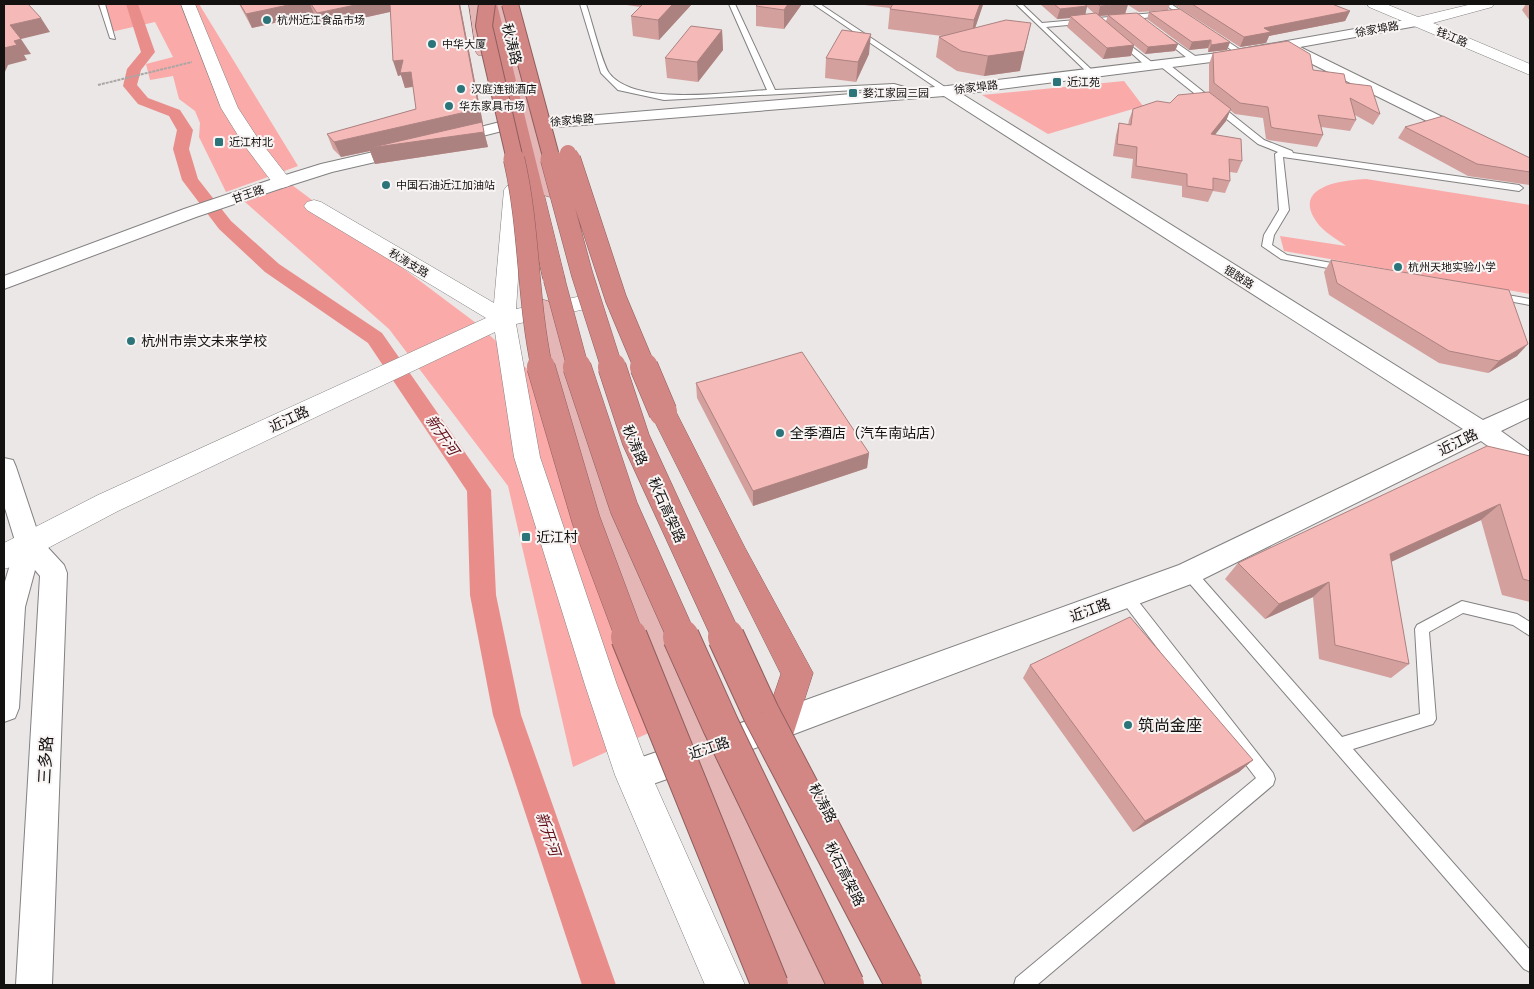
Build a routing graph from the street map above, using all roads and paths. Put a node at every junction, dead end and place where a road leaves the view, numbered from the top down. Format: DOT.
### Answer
graph roads {
  1 [pos="102,4"];
  2 [pos="188,4"];
  3 [pos="476,4"];
  4 [pos="488,4"];
  5 [pos="502,4"];
  6 [pos="510,4"];
  7 [pos="516,4"];
  8 [pos="583,4"];
  9 [pos="732,4"];
  10 [pos="816,4"];
  11 [pos="1019,4"];
  12 [pos="1167,4"];
  13 [pos="1374,4"];
  14 [pos="1487,4"];
  15 [pos="1126,8"];
  16 [pos="1180,12"];
  17 [pos="1418,14"];
  18 [pos="1089,15"];
  19 [pos="1137,16"];
  20 [pos="1443,17"];
  21 [pos="1096,20"];
  22 [pos="1144,22"];
  23 [pos="1195,22"];
  24 [pos="1461,24"];
  25 [pos="1041,25"];
  26 [pos="1102,26"];
  27 [pos="1159,33"];
  28 [pos="1211,33"];
  29 [pos="1116,37"];
  30 [pos="113,38"];
  31 [pos="1285,45"];
  32 [pos="1241,53"];
  33 [pos="210,57"];
  34 [pos="1195,60"];
  35 [pos="1156,65"];
  36 [pos="1530,70"];
  37 [pos="1090,73"];
  38 [pos="98,85"];
  39 [pos="947,91"];
  40 [pos="772,92"];
  41 [pos="918,92"];
  42 [pos="532,124"];
  43 [pos="500,127"];
  44 [pos="1478,141"];
  45 [pos="1301,157"];
  46 [pos="282,182"];
  47 [pos="1519,188"];
  48 [pos="514,190"];
  49 [pos="314,206"];
  50 [pos="1350,269"];
  51 [pos="4,283"];
  52 [pos="1483,294"];
  53 [pos="1530,302"];
  54 [pos="582,303"];
  55 [pos="542,312"];
  56 [pos="504,319"];
  57 [pos="1530,407"];
  58 [pos="1482,430"];
  59 [pos="1530,464"];
  60 [pos="4,467"];
  61 [pos="16,550"];
  62 [pos="1189,573"];
  63 [pos="1126,596"];
  64 [pos="1530,630"];
  65 [pos="4,708"];
  66 [pos="781,724"];
  67 [pos="1340,745"];
  68 [pos="702,751"];
  69 [pos="633,775"];
  70 [pos="1530,963"];
  71 [pos="34,985"];
  72 [pos="725,985"];
  73 [pos="770,985"];
  74 [pos="808,985"];
  75 [pos="846,985"];
  76 [pos="904,985"];
  77 [pos="920,985"];
  78 [pos="1023,985"];
  1 -- 30 [label="lane"];
  2 -- 33 [label="street"];
  3 -- 43 [label="main road, 秋涛路"];
  4 -- 73 [label="highway, bridge"];
  4 -- 75 [label="highway, bridge"];
  5 -- 42 [label="main road, 秋涛路"];
  6 -- 76 [label="highway, 秋石高架路, bridge"];
  7 -- 66 [label="highway, bridge"];
  8 -- 40 [label="lane"];
  9 -- 40 [label="lane"];
  10 -- 39 [label="lane"];
  11 -- 25 [label="lane"];
  12 -- 16 [label="lane"];
  13 -- 17 [label="street, 钱江路"];
  14 -- 20 [label="street"];
  15 -- 19 [label="lane"];
  16 -- 19 [label="lane"];
  16 -- 23 [label="lane"];
  17 -- 20 [label="street"];
  17 -- 31 [label="street, 徐家埠路"];
  17 -- 36 [label="street, 钱江路"];
  18 -- 21 [label="lane"];
  19 -- 21 [label="lane"];
  19 -- 22 [label="lane"];
  20 -- 24 [label="street, 钱江路"];
  21 -- 25 [label="lane"];
  21 -- 26 [label="lane"];
  25 -- 37 [label="lane"];
  27 -- 34 [label="lane"];
  28 -- 32 [label="lane"];
  29 -- 35 [label="lane"];
  31 -- 32 [label="street, 徐家埠路"];
  31 -- 44 [label="street"];
  32 -- 34 [label="street, 徐家埠路"];
  33 -- 38 [label="path"];
  33 -- 46 [label="street"];
  34 -- 35 [label="street, 徐家埠路"];
  35 -- 37 [label="street, 徐家埠路"];
  35 -- 45 [label="lane"];
  37 -- 39 [label="street, 徐家埠路"];
  39 -- 41 [label="street, 徐家埠路"];
  39 -- 58 [label="street, 银鼓路"];
  40 -- 41 [label="lane"];
  41 -- 42 [label="street, 徐家埠路"];
  42 -- 54 [label="main road, 秋涛路"];
  43 -- 46 [label="street, 甘王路"];
  43 -- 48 [label="main road, 秋涛路"];
  45 -- 47 [label="lane"];
  45 -- 50 [label="lane"];
  46 -- 51 [label="street, 甘王路"];
  48 -- 55 [label="main road, 秋涛路"];
  48 -- 56 [label="street"];
  49 -- 56 [label="street, 秋涛支路"];
  52 -- 53 [label="lane"];
  54 -- 55 [label="street, 近江路"];
  54 -- 66 [label="main road, 秋涛路"];
  55 -- 56 [label="street, 近江路"];
  55 -- 68 [label="main road, 秋涛路"];
  56 -- 61 [label="street, 近江路"];
  56 -- 69 [label="street"];
  57 -- 58 [label="street, 近江路"];
  58 -- 59 [label="street, 银鼓路"];
  58 -- 62 [label="street, 近江路"];
  60 -- 61 [label="street, 三多路"];
  61 -- 65 [label="street"];
  61 -- 71 [label="street, 三多路"];
  62 -- 63 [label="street, 近江路"];
  62 -- 67 [label="lane"];
  63 -- 66 [label="street, 近江路"];
  63 -- 78 [label="lane"];
  64 -- 67 [label="lane"];
  66 -- 68 [label="street, 近江路"];
  66 -- 77 [label="main road, 秋涛路"];
  67 -- 70 [label="lane"];
  68 -- 69 [label="street, 近江路"];
  68 -- 74 [label="main road, 秋涛路"];
  69 -- 72 [label="street"];
}
